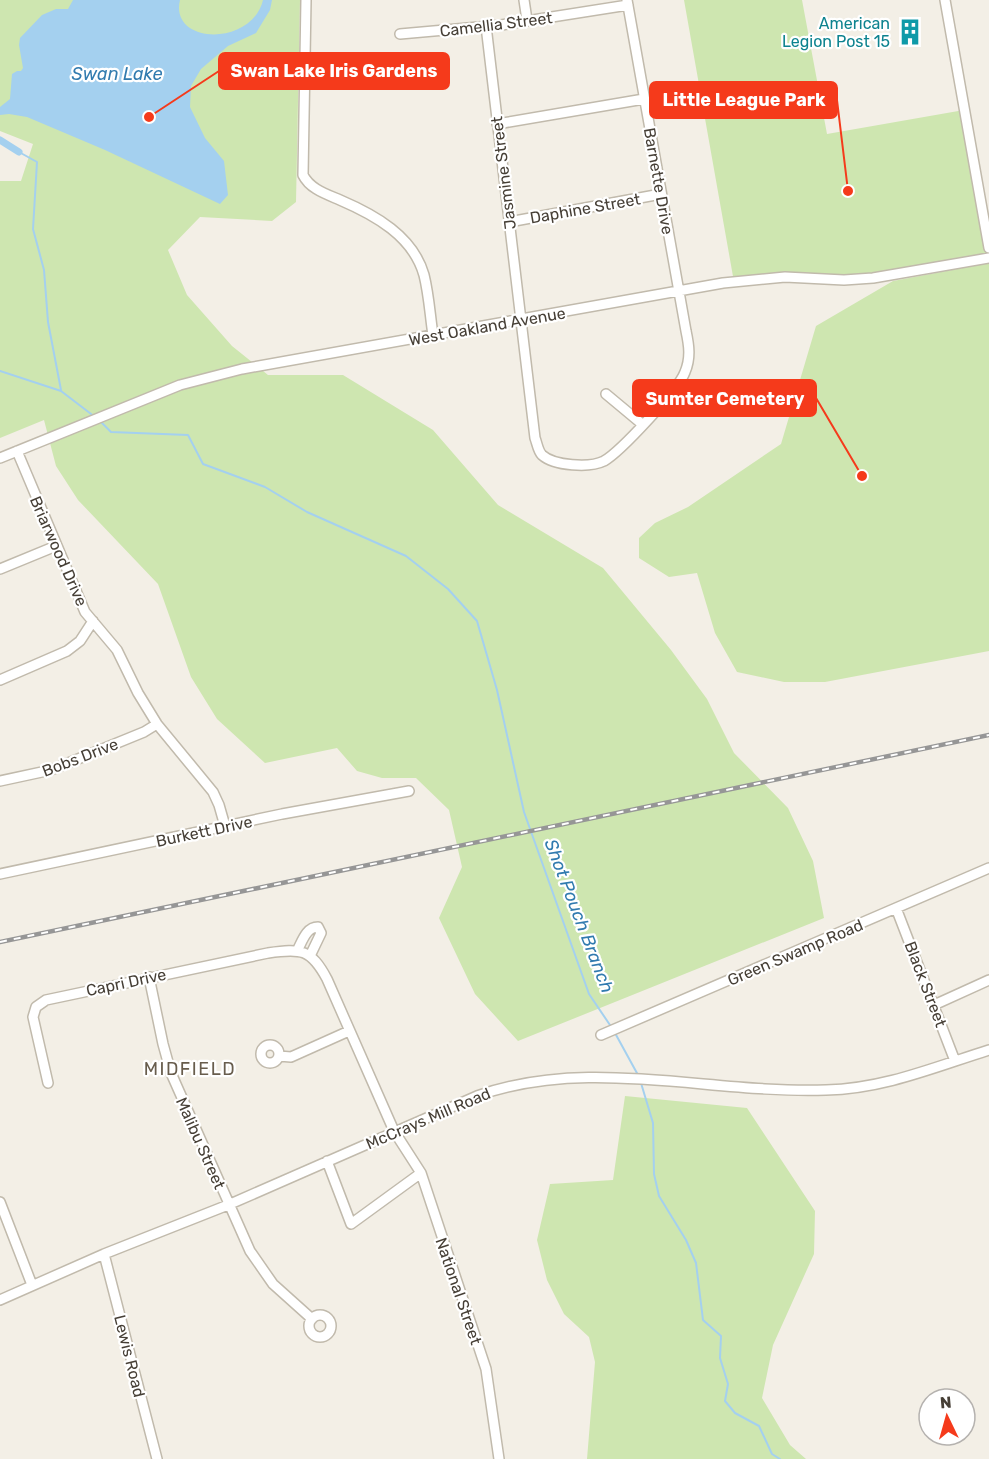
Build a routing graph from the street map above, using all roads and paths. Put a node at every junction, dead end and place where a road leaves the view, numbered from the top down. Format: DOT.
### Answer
graph roads {
  1 [pos="306,0"];
  2 [pos="524,0"];
  3 [pos="945,0"];
  4 [pos="627,2"];
  5 [pos="527,21"];
  6 [pos="486,26"];
  7 [pos="400,34"];
  8 [pos="644,99"];
  9 [pos="497,124"];
  10 [pos="662,194"];
  11 [pos="509,222"];
  12 [pos="989,248"];
  13 [pos="989,258"];
  14 [pos="679,291"];
  15 [pos="522,319"];
  16 [pos="433,335"];
  17 [pos="606,394"];
  18 [pos="642,424"];
  19 [pos="17,451"];
  20 [pos="0,458"];
  21 [pos="56,546"];
  22 [pos="0,569"];
  23 [pos="93,621"];
  24 [pos="0,680"];
  25 [pos="157,724"];
  26 [pos="0,781"];
  27 [pos="409,791"];
  28 [pos="225,826"];
  29 [pos="989,868"];
  30 [pos="0,874"];
  31 [pos="896,908"];
  32 [pos="297,951"];
  33 [pos="310,956"];
  34 [pos="149,977"];
  35 [pos="989,981"];
  36 [pos="934,1005"];
  37 [pos="349,1031"];
  38 [pos="609,1031"];
  39 [pos="989,1050"];
  40 [pos="279,1056"];
  41 [pos="955,1061"];
  42 [pos="48,1083"];
  43 [pos="394,1131"];
  44 [pos="327,1161"];
  45 [pos="421,1173"];
  46 [pos="0,1202"];
  47 [pos="228,1205"];
  48 [pos="104,1254"];
  49 [pos="33,1285"];
  50 [pos="0,1300"];
  51 [pos="312,1319"];
  52 [pos="157,1459"];
  53 [pos="499,1459"];
  1 -- 16 [label="street"];
  2 -- 5 [label="street"];
  3 -- 12 [label="street"];
  4 -- 5 [label="street, Camellia Street"];
  4 -- 8 [label="street, Barnette Drive"];
  5 -- 6 [label="street, Camellia Street"];
  6 -- 7 [label="street, Camellia Street"];
  6 -- 9 [label="street, Jasmine Street"];
  8 -- 9 [label="street"];
  8 -- 10 [label="street, Barnette Drive"];
  9 -- 11 [label="street, Jasmine Street"];
  10 -- 11 [label="street, Daphine Street"];
  10 -- 14 [label="street, Barnette Drive"];
  11 -- 15 [label="street, Jasmine Street"];
  13 -- 14 [label="street, West Oakland Avenue"];
  14 -- 15 [label="street, West Oakland Avenue"];
  14 -- 18 [label="street, Barnette Drive"];
  15 -- 16 [label="street, West Oakland Avenue"];
  15 -- 18 [label="street, Jasmine Street"];
  16 -- 19 [label="street, West Oakland Avenue"];
  17 -- 18 [label="street"];
  19 -- 20 [label="street, West Oakland Avenue"];
  19 -- 21 [label="street, Briarwood Drive"];
  21 -- 22 [label="street"];
  21 -- 23 [label="street, Briarwood Drive"];
  23 -- 24 [label="street"];
  23 -- 25 [label="street, Briarwood Drive"];
  25 -- 26 [label="street, Bobs Drive"];
  25 -- 28 [label="street, Briarwood Drive"];
  27 -- 28 [label="street, Burkett Drive"];
  28 -- 30 [label="street, Burkett Drive"];
  29 -- 31 [label="street, Green Swamp Road"];
  31 -- 36 [label="street, Black Street"];
  31 -- 38 [label="street, Green Swamp Road"];
  32 -- 33 [label="street, Capri Drive"];
  32 -- 33 [label="street"];
  32 -- 34 [label="street, Capri Drive"];
  33 -- 37 [label="street"];
  34 -- 42 [label="street, Capri Drive"];
  34 -- 47 [label="street, Malibu Street"];
  35 -- 36 [label="street"];
  36 -- 41 [label="street, Black Street"];
  37 -- 40 [label="street"];
  37 -- 43 [label="street"];
  39 -- 41 [label="street, McCrays Mill Road"];
  41 -- 43 [label="street, McCrays Mill Road"];
  43 -- 44 [label="street, McCrays Mill Road"];
  43 -- 45 [label="street, National Street"];
  44 -- 45 [label="street"];
  44 -- 47 [label="street, McCrays Mill Road"];
  45 -- 53 [label="street, National Street"];
  46 -- 49 [label="street"];
  47 -- 48 [label="street, McCrays Mill Road"];
  47 -- 51 [label="street, Malibu Street"];
  48 -- 49 [label="street, McCrays Mill Road"];
  48 -- 52 [label="street, Lewis Road"];
  49 -- 50 [label="street, McCrays Mill Road"];
}
